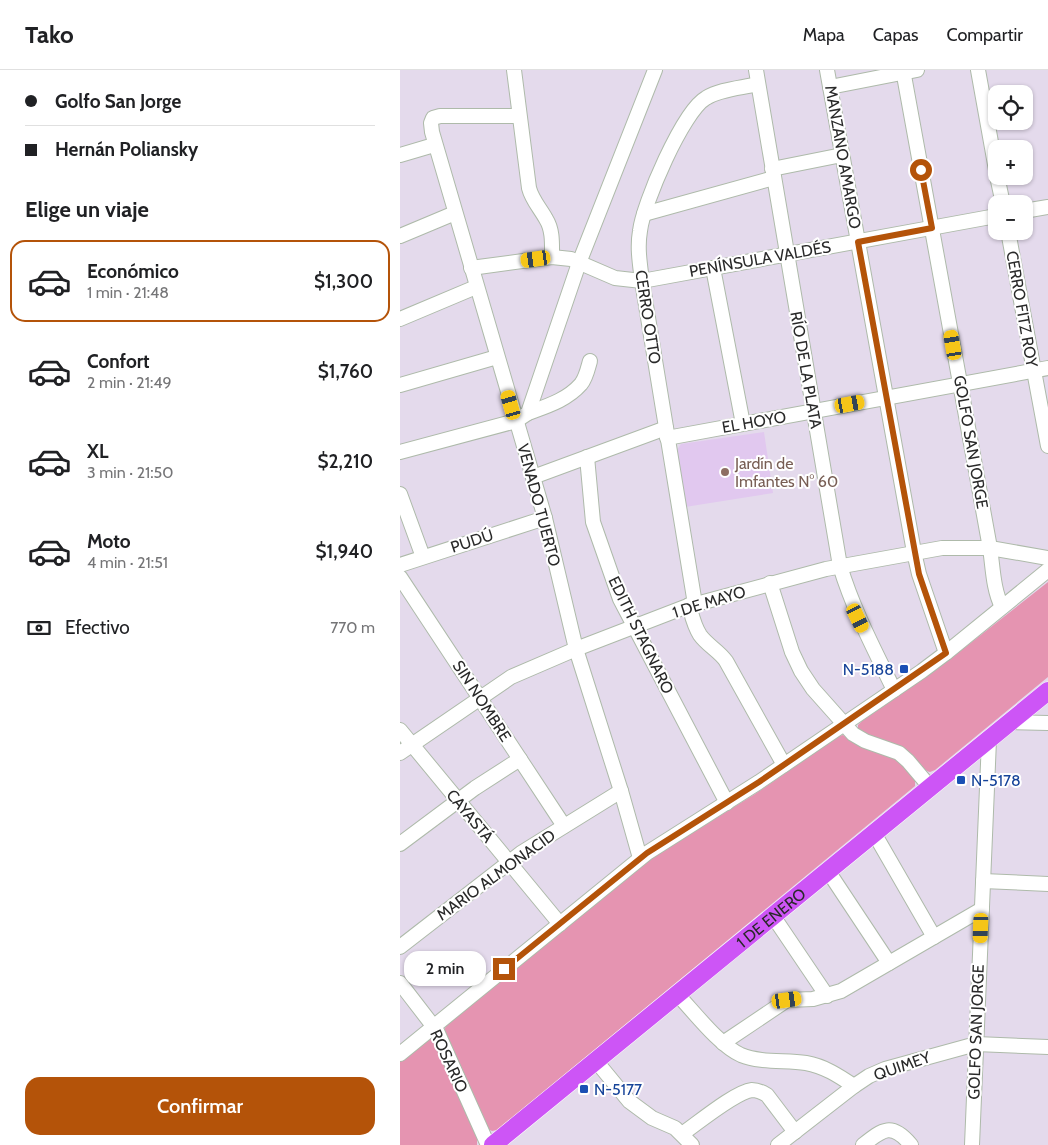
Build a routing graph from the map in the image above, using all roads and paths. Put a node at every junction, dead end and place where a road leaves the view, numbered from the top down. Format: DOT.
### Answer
graph roads {
  1 [pos="514,70"];
  2 [pos="655,70"];
  3 [pos="756,70"];
  4 [pos="827,70"];
  5 [pos="918,70"];
  6 [pos="978,70"];
  7 [pos="903,71"];
  8 [pos="758,84"];
  9 [pos="830,87"];
  10 [pos="518,116"];
  11 [pos="991,140"];
  12 [pos="434,145"];
  13 [pos="400,155"];
  14 [pos="842,155"];
  15 [pos="773,174"];
  16 [pos="1048,207"];
  17 [pos="1033,210"];
  18 [pos="454,213"];
  19 [pos="644,214"];
  20 [pos="988,218"];
  21 [pos="932,228"];
  22 [pos="400,236"];
  23 [pos="1010,240"];
  24 [pos="858,242"];
  25 [pos="787,254"];
  26 [pos="552,257"];
  27 [pos="579,263"];
  28 [pos="471,268"];
  29 [pos="713,268"];
  30 [pos="642,281"];
  31 [pos="476,287"];
  32 [pos="400,319"];
  33 [pos="497,358"];
  34 [pos="590,361"];
  35 [pos="1048,368"];
  36 [pos="1033,371"];
  37 [pos="960,384"];
  38 [pos="400,385"];
  39 [pos="886,398"];
  40 [pos="813,411"];
  41 [pos="528,413"];
  42 [pos="516,421"];
  43 [pos="743,424"];
  44 [pos="667,433"];
  45 [pos="1048,446"];
  46 [pos="400,452"];
  47 [pos="587,457"];
  48 [pos="533,477"];
  49 [pos="400,494"];
  50 [pos="545,518"];
  51 [pos="990,548"];
  52 [pos="914,552"];
  53 [pos="423,557"];
  54 [pos="1048,558"];
  55 [pos="400,565"];
  56 [pos="840,566"];
  57 [pos="1048,570"];
  58 [pos="400,577"];
  59 [pos="770,583"];
  60 [pos="692,604"];
  61 [pos="1002,608"];
  62 [pos="634,627"];
  63 [pos="576,649"];
  64 [pos="946,653"];
  65 [pos="894,690"];
  66 [pos="1048,691"];
  67 [pos="480,698"];
  68 [pos="1011,722"];
  69 [pos="1048,723"];
  70 [pos="844,724"];
  71 [pos="400,730"];
  72 [pos="989,740"];
  73 [pos="406,749"];
  74 [pos="520,759"];
  75 [pos="784,765"];
  76 [pos="930,787"];
  77 [pos="621,791"];
  78 [pos="458,801"];
  79 [pos="726,803"];
  80 [pos="564,826"];
  81 [pos="874,833"];
  82 [pos="400,844"];
  83 [pos="640,858"];
  84 [pos="508,862"];
  85 [pos="828,871"];
  86 [pos="983,881"];
  87 [pos="1048,884"];
  88 [pos="982,909"];
  89 [pos="773,916"];
  90 [pos="560,924"];
  91 [pos="934,937"];
  92 [pos="400,947"];
  93 [pos="889,963"];
  94 [pos="400,983"];
  95 [pos="678,994"];
  96 [pos="827,996"];
  97 [pos="434,1026"];
  98 [pos="723,1042"];
  99 [pos="976,1044"];
  100 [pos="1048,1047"];
  101 [pos="400,1054"];
  102 [pos="596,1060"];
  103 [pos="854,1086"];
  104 [pos="795,1132"];
  105 [pos="682,1134"];
  106 [pos="488,1145"];
  107 [pos="494,1145"];
  108 [pos="692,1145"];
  109 [pos="778,1145"];
  110 [pos="863,1145"];
  111 [pos="911,1145"];
  112 [pos="972,1145"];
  1 -- 10 [label="street"];
  2 -- 27 [label="street"];
  3 -- 8 [label="street, RÍO DE LA PLATA"];
  4 -- 9 [label="street, MANZANO AMARGO"];
  5 -- 7 [label="street"];
  6 -- 11 [label="street"];
  7 -- 9 [label="street"];
  7 -- 21 [label="street, GOLFO SAN JORGE"];
  8 -- 15 [label="street, RÍO DE LA PLATA"];
  8 -- 19 [label="street, CERRO OTTO"];
  9 -- 14 [label="street, MANZANO AMARGO"];
  10 -- 12 [label="street, VENADO TUERTO"];
  10 -- 26 [label="street"];
  12 -- 13 [label="street"];
  12 -- 18 [label="street, VENADO TUERTO"];
  14 -- 15 [label="street"];
  14 -- 24 [label="street, MANZANO AMARGO"];
  15 -- 19 [label="street"];
  15 -- 25 [label="street, RÍO DE LA PLATA"];
  16 -- 17 [label="street"];
  18 -- 22 [label="street"];
  18 -- 28 [label="street, VENADO TUERTO"];
  19 -- 30 [label="street, CERRO OTTO"];
  20 -- 21 [label="street, PENÍNSULA VALDÉS"];
  21 -- 24 [label="street, PENÍNSULA VALDÉS"];
  21 -- 37 [label="street, GOLFO SAN JORGE"];
  23 -- 36 [label="street, CERRO FITZ ROY"];
  24 -- 25 [label="street, PENÍNSULA VALDÉS"];
  24 -- 39 [label="street, MANZANO AMARGO"];
  25 -- 29 [label="street, PENÍNSULA VALDÉS"];
  25 -- 40 [label="street, RÍO DE LA PLATA"];
  26 -- 27 [label="street, PENÍNSULA VALDÉS"];
  26 -- 28 [label="street, PENÍNSULA VALDÉS"];
  27 -- 30 [label="street, PENÍNSULA VALDÉS"];
  27 -- 41 [label="street"];
  28 -- 31 [label="street, VENADO TUERTO"];
  29 -- 30 [label="street, PENÍNSULA VALDÉS"];
  29 -- 43 [label="street"];
  30 -- 44 [label="street, CERRO OTTO"];
  31 -- 32 [label="street"];
  31 -- 33 [label="street, VENADO TUERTO"];
  33 -- 38 [label="street"];
  33 -- 42 [label="street, VENADO TUERTO"];
  34 -- 41 [label="street"];
  35 -- 36 [label="street, EL HOYO"];
  36 -- 37 [label="street, EL HOYO"];
  36 -- 45 [label="street, CERRO FITZ ROY"];
  37 -- 39 [label="street, EL HOYO"];
  37 -- 51 [label="street, GOLFO SAN JORGE"];
  39 -- 40 [label="street, EL HOYO"];
  39 -- 52 [label="street, MANZANO AMARGO"];
  40 -- 43 [label="street, EL HOYO"];
  40 -- 56 [label="street, RÍO DE LA PLATA"];
  41 -- 42 [label="street"];
  42 -- 46 [label="street"];
  42 -- 48 [label="street, VENADO TUERTO"];
  43 -- 44 [label="street, EL HOYO"];
  44 -- 47 [label="street, EL HOYO"];
  44 -- 60 [label="street, CERRO OTTO"];
  47 -- 48 [label="street, EL HOYO"];
  47 -- 62 [label="street, EDITH STAGNARO"];
  48 -- 50 [label="street, VENADO TUERTO"];
  49 -- 53 [label="street"];
  50 -- 53 [label="street, PUDÚ"];
  50 -- 63 [label="street, VENADO TUERTO"];
  51 -- 52 [label="street, 1 DE MAYO"];
  51 -- 54 [label="street, 1 DE MAYO"];
  51 -- 61 [label="street, GOLFO SAN JORGE"];
  52 -- 56 [label="street, 1 DE MAYO"];
  52 -- 64 [label="street, MANZANO AMARGO"];
  53 -- 55 [label="street, PUDÚ"];
  56 -- 59 [label="street, 1 DE MAYO"];
  56 -- 65 [label="street, RÍO DE LA PLATA"];
  57 -- 61 [label="street"];
  58 -- 67 [label="street, SIN NOMBRE"];
  59 -- 60 [label="street, 1 DE MAYO"];
  59 -- 70 [label="street"];
  60 -- 62 [label="street, 1 DE MAYO"];
  60 -- 75 [label="street, CERRO OTTO"];
  61 -- 64 [label="street"];
  62 -- 63 [label="street, 1 DE MAYO"];
  62 -- 79 [label="street, EDITH STAGNARO"];
  63 -- 67 [label="street, 1 DE MAYO"];
  63 -- 77 [label="street, VENADO TUERTO"];
  64 -- 65 [label="street"];
  65 -- 70 [label="street"];
  66 -- 68 [label="main road, 1 DE ENERO"];
  67 -- 73 [label="street, 1 DE MAYO"];
  67 -- 74 [label="street, SIN NOMBRE"];
  68 -- 69 [label="street"];
  68 -- 72 [label="main road, 1 DE ENERO"];
  70 -- 75 [label="street"];
  70 -- 76 [label="street"];
  71 -- 73 [label="street, CAYASTÁ"];
  72 -- 76 [label="main road, 1 DE ENERO"];
  72 -- 86 [label="street, GOLFO SAN JORGE"];
  73 -- 78 [label="street, CAYASTÁ"];
  74 -- 78 [label="street"];
  74 -- 80 [label="street, SIN NOMBRE"];
  75 -- 79 [label="street"];
  76 -- 81 [label="main road, 1 DE ENERO"];
  77 -- 80 [label="street, MARIO ALMONACID"];
  77 -- 83 [label="street, VENADO TUERTO"];
  78 -- 82 [label="street"];
  78 -- 84 [label="street, CAYASTÁ"];
  79 -- 83 [label="street"];
  80 -- 84 [label="street, MARIO ALMONACID"];
  81 -- 85 [label="main road, 1 DE ENERO"];
  81 -- 91 [label="street"];
  83 -- 90 [label="street"];
  84 -- 90 [label="street, CAYASTÁ"];
  84 -- 92 [label="street, MARIO ALMONACID"];
  85 -- 89 [label="main road, 1 DE ENERO"];
  85 -- 93 [label="street"];
  86 -- 87 [label="street"];
  86 -- 88 [label="street, GOLFO SAN JORGE"];
  88 -- 91 [label="street"];
  88 -- 99 [label="street, GOLFO SAN JORGE"];
  89 -- 95 [label="main road, 1 DE ENERO"];
  89 -- 96 [label="street"];
  90 -- 97 [label="street"];
  91 -- 93 [label="street"];
  93 -- 96 [label="street"];
  94 -- 97 [label="street, ROSARIO"];
  95 -- 98 [label="street"];
  95 -- 102 [label="main road, 1 DE ENERO"];
  96 -- 98 [label="street"];
  97 -- 101 [label="street"];
  97 -- 106 [label="street, ROSARIO"];
  98 -- 103 [label="street"];
  99 -- 100 [label="street, QUIMEY"];
  99 -- 103 [label="street, QUIMEY"];
  99 -- 112 [label="street, GOLFO SAN JORGE"];
  102 -- 105 [label="street"];
  102 -- 107 [label="main road, 1 DE ENERO"];
  103 -- 104 [label="street, QUIMEY"];
  104 -- 105 [label="street"];
  104 -- 109 [label="street, QUIMEY"];
  105 -- 108 [label="street"];
  110 -- 111 [label="street"];
}
